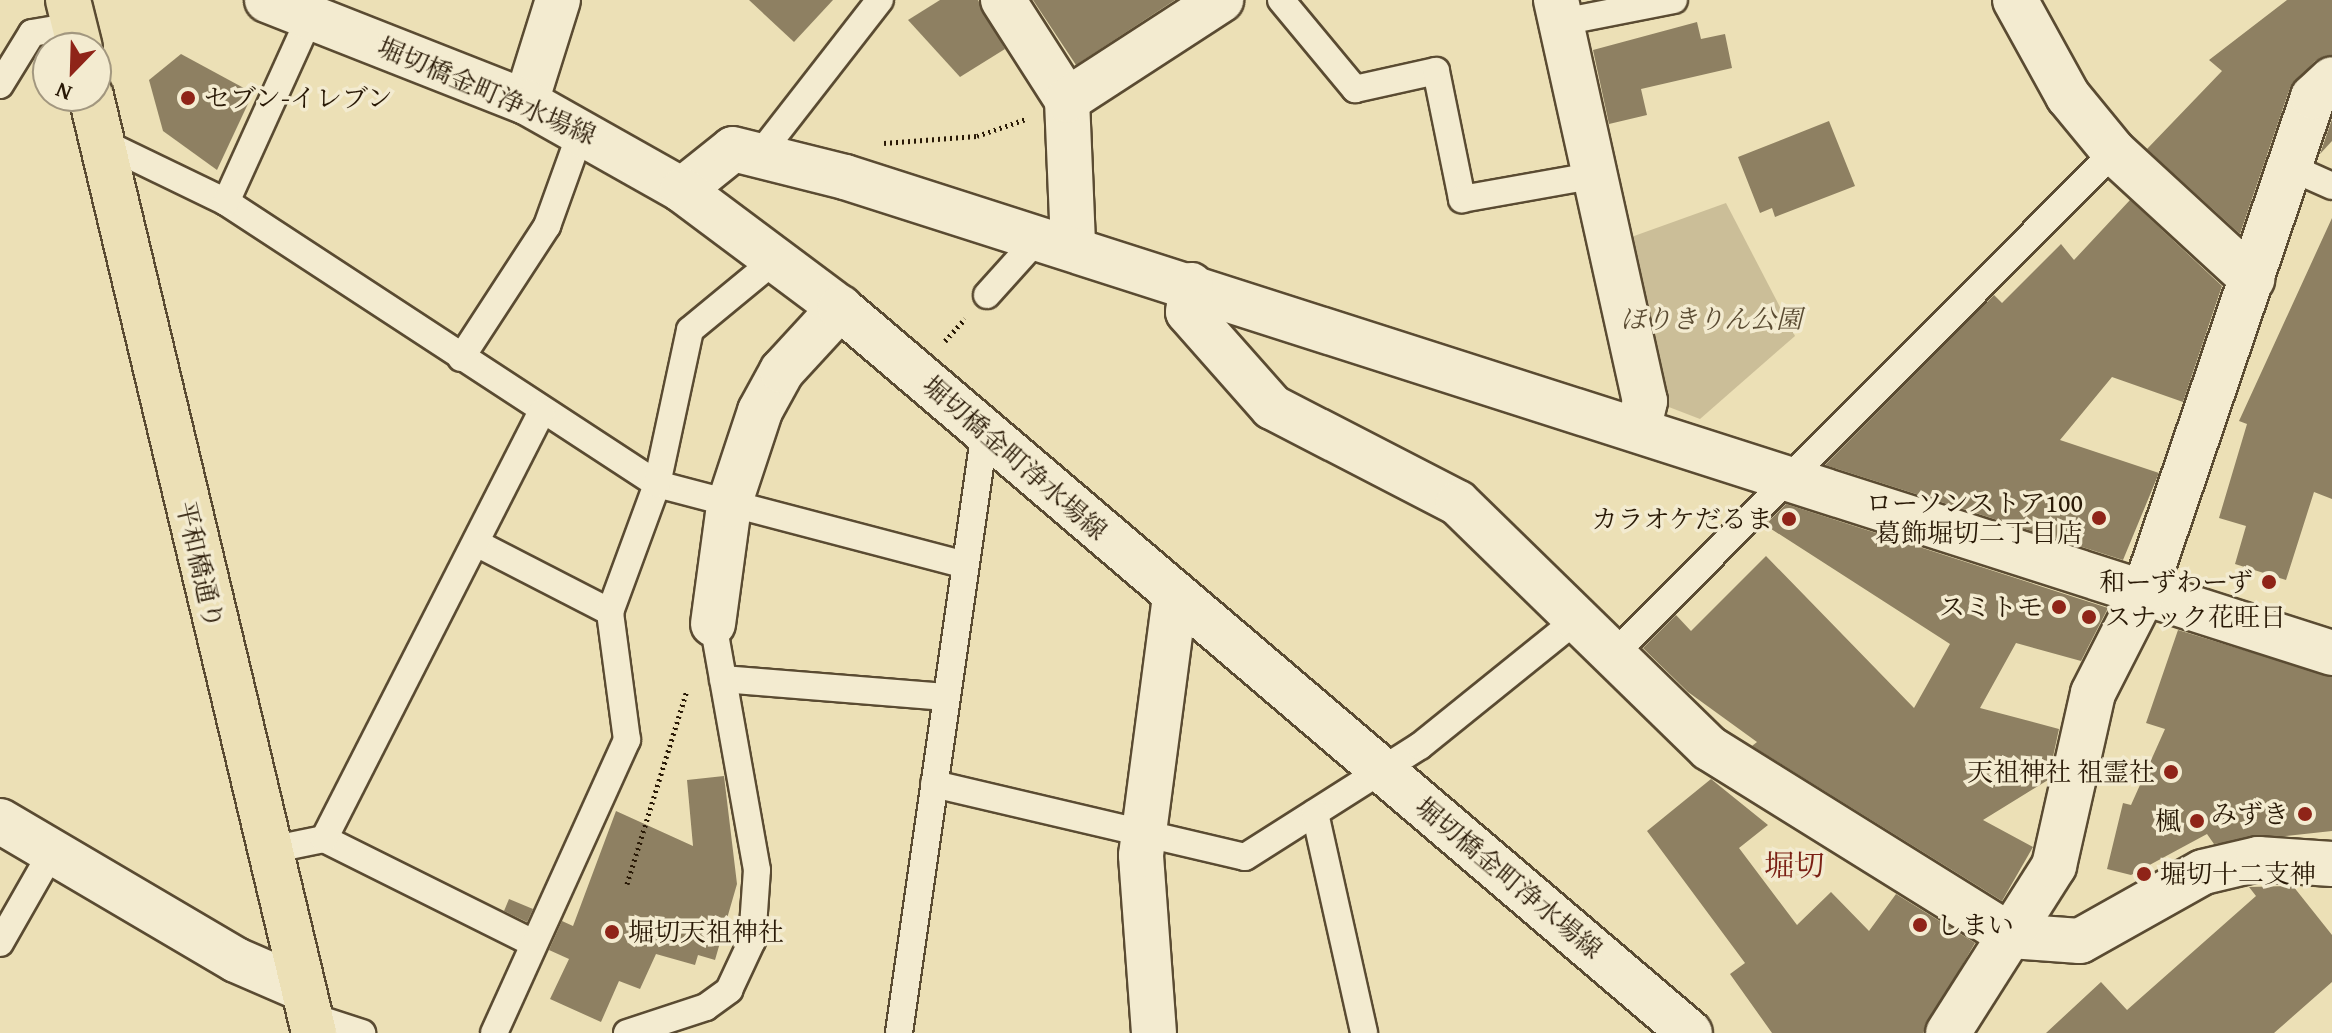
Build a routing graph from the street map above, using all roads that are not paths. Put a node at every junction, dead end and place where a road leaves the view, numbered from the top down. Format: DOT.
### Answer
graph roads {
  1 [pos="267,0"];
  2 [pos="558,0"];
  3 [pos="880,0"];
  4 [pos="1003,0"];
  5 [pos="1221,0"];
  6 [pos="1281,0"];
  7 [pos="1674,0"];
  8 [pos="2015,0"];
  9 [pos="315,8"];
  10 [pos="1559,11"];
  11 [pos="74,25"];
  12 [pos="2332,79"];
  13 [pos="0,85"];
  14 [pos="1067,100"];
  15 [pos="526,102"];
  16 [pos="95,112"];
  17 [pos="582,129"];
  18 [pos="102,142"];
  19 [pos="2114,152"];
  20 [pos="760,154"];
  21 [pos="2287,166"];
  22 [pos="1591,176"];
  23 [pos="2332,186"];
  24 [pos="682,190"];
  25 [pos="226,202"];
  26 [pos="1057,240"];
  27 [pos="776,259"];
  28 [pos="2252,279"];
  29 [pos="1191,285"];
  30 [pos="987,295"];
  31 [pos="840,308"];
  32 [pos="461,358"];
  33 [pos="542,412"];
  34 [pos="1639,428"];
  35 [pos="985,430"];
  36 [pos="1795,480"];
  37 [pos="657,484"];
  38 [pos="729,505"];
  39 [pos="476,543"];
  40 [pos="962,564"];
  41 [pos="2144,593"];
  42 [pos="1175,598"];
  43 [pos="610,612"];
  44 [pos="1581,616"];
  45 [pos="713,624"];
  46 [pos="1616,652"];
  47 [pos="2332,653"];
  48 [pos="723,679"];
  49 [pos="945,697"];
  50 [pos="1379,770"];
  51 [pos="934,784"];
  52 [pos="1315,813"];
  53 [pos="0,821"];
  54 [pos="1146,830"];
  55 [pos="324,839"];
  56 [pos="265,851"];
  57 [pos="52,852"];
  58 [pos="2332,864"];
  59 [pos="2011,936"];
  60 [pos="0,943"];
  61 [pos="533,943"];
  62 [pos="309,1013"];
  63 [pos="645,1032"];
  64 [pos="362,1033"];
  65 [pos="494,1033"];
  66 [pos="899,1033"];
  67 [pos="1154,1033"];
  68 [pos="1364,1033"];
  69 [pos="1690,1033"];
  70 [pos="1948,1033"];
  1 -- 9 [label="street, 堀切橋金町浄水場線"];
  2 -- 15 [label="street"];
  3 -- 20 [label="lane"];
  4 -- 14 [label="street"];
  5 -- 14 [label="street"];
  6 -- 22 [label="lane"];
  7 -- 10 [label="lane"];
  8 -- 19 [label="street"];
  9 -- 15 [label="street, 堀切橋金町浄水場線"];
  9 -- 25 [label="lane"];
  10 -- 22 [label="street"];
  11 -- 13 [label="lane"];
  12 -- 21 [label="street"];
  14 -- 26 [label="street"];
  15 -- 17 [label="street, 堀切橋金町浄水場線"];
  16 -- 18 [label="main road, 平和橋通り"];
  17 -- 24 [label="street, 堀切橋金町浄水場線"];
  17 -- 32 [label="lane"];
  18 -- 25 [label="lane"];
  18 -- 56 [label="main road, 平和橋通り"];
  19 -- 28 [label="street"];
  19 -- 36 [label="lane"];
  20 -- 24 [label="street"];
  20 -- 26 [label="street"];
  21 -- 23 [label="lane"];
  21 -- 28 [label="street"];
  22 -- 34 [label="street"];
  24 -- 27 [label="street, 堀切橋金町浄水場線"];
  25 -- 32 [label="lane"];
  26 -- 29 [label="street"];
  26 -- 30 [label="lane"];
  27 -- 31 [label="street, 堀切橋金町浄水場線"];
  27 -- 37 [label="lane"];
  28 -- 41 [label="street"];
  29 -- 34 [label="street"];
  29 -- 44 [label="street"];
  31 -- 35 [label="street, 堀切橋金町浄水場線"];
  31 -- 38 [label="street"];
  32 -- 33 [label="lane"];
  33 -- 37 [label="lane"];
  33 -- 39 [label="lane"];
  34 -- 36 [label="street"];
  35 -- 40 [label="lane"];
  35 -- 42 [label="street, 堀切橋金町浄水場線"];
  36 -- 41 [label="street"];
  36 -- 46 [label="lane"];
  37 -- 38 [label="lane"];
  37 -- 43 [label="lane"];
  38 -- 40 [label="lane"];
  38 -- 45 [label="street"];
  39 -- 43 [label="lane"];
  39 -- 55 [label="lane"];
  40 -- 49 [label="lane"];
  41 -- 47 [label="street"];
  41 -- 59 [label="street"];
  42 -- 50 [label="street, 堀切橋金町浄水場線"];
  42 -- 54 [label="street"];
  43 -- 61 [label="lane"];
  44 -- 46 [label="street"];
  44 -- 50 [label="lane"];
  45 -- 48 [label="lane"];
  46 -- 59 [label="street"];
  48 -- 49 [label="lane"];
  48 -- 63 [label="lane"];
  49 -- 51 [label="lane"];
  50 -- 52 [label="lane"];
  50 -- 69 [label="street, 堀切橋金町浄水場線"];
  51 -- 54 [label="lane"];
  51 -- 66 [label="lane"];
  52 -- 54 [label="lane"];
  52 -- 68 [label="lane"];
  53 -- 57 [label="street"];
  54 -- 67 [label="street"];
  55 -- 56 [label="lane"];
  55 -- 61 [label="lane"];
  56 -- 62 [label="main road, 平和橋通り"];
  57 -- 60 [label="lane"];
  57 -- 62 [label="street"];
  58 -- 59 [label="street"];
  59 -- 70 [label="street"];
  61 -- 65 [label="lane"];
  62 -- 64 [label="lane"];
}
